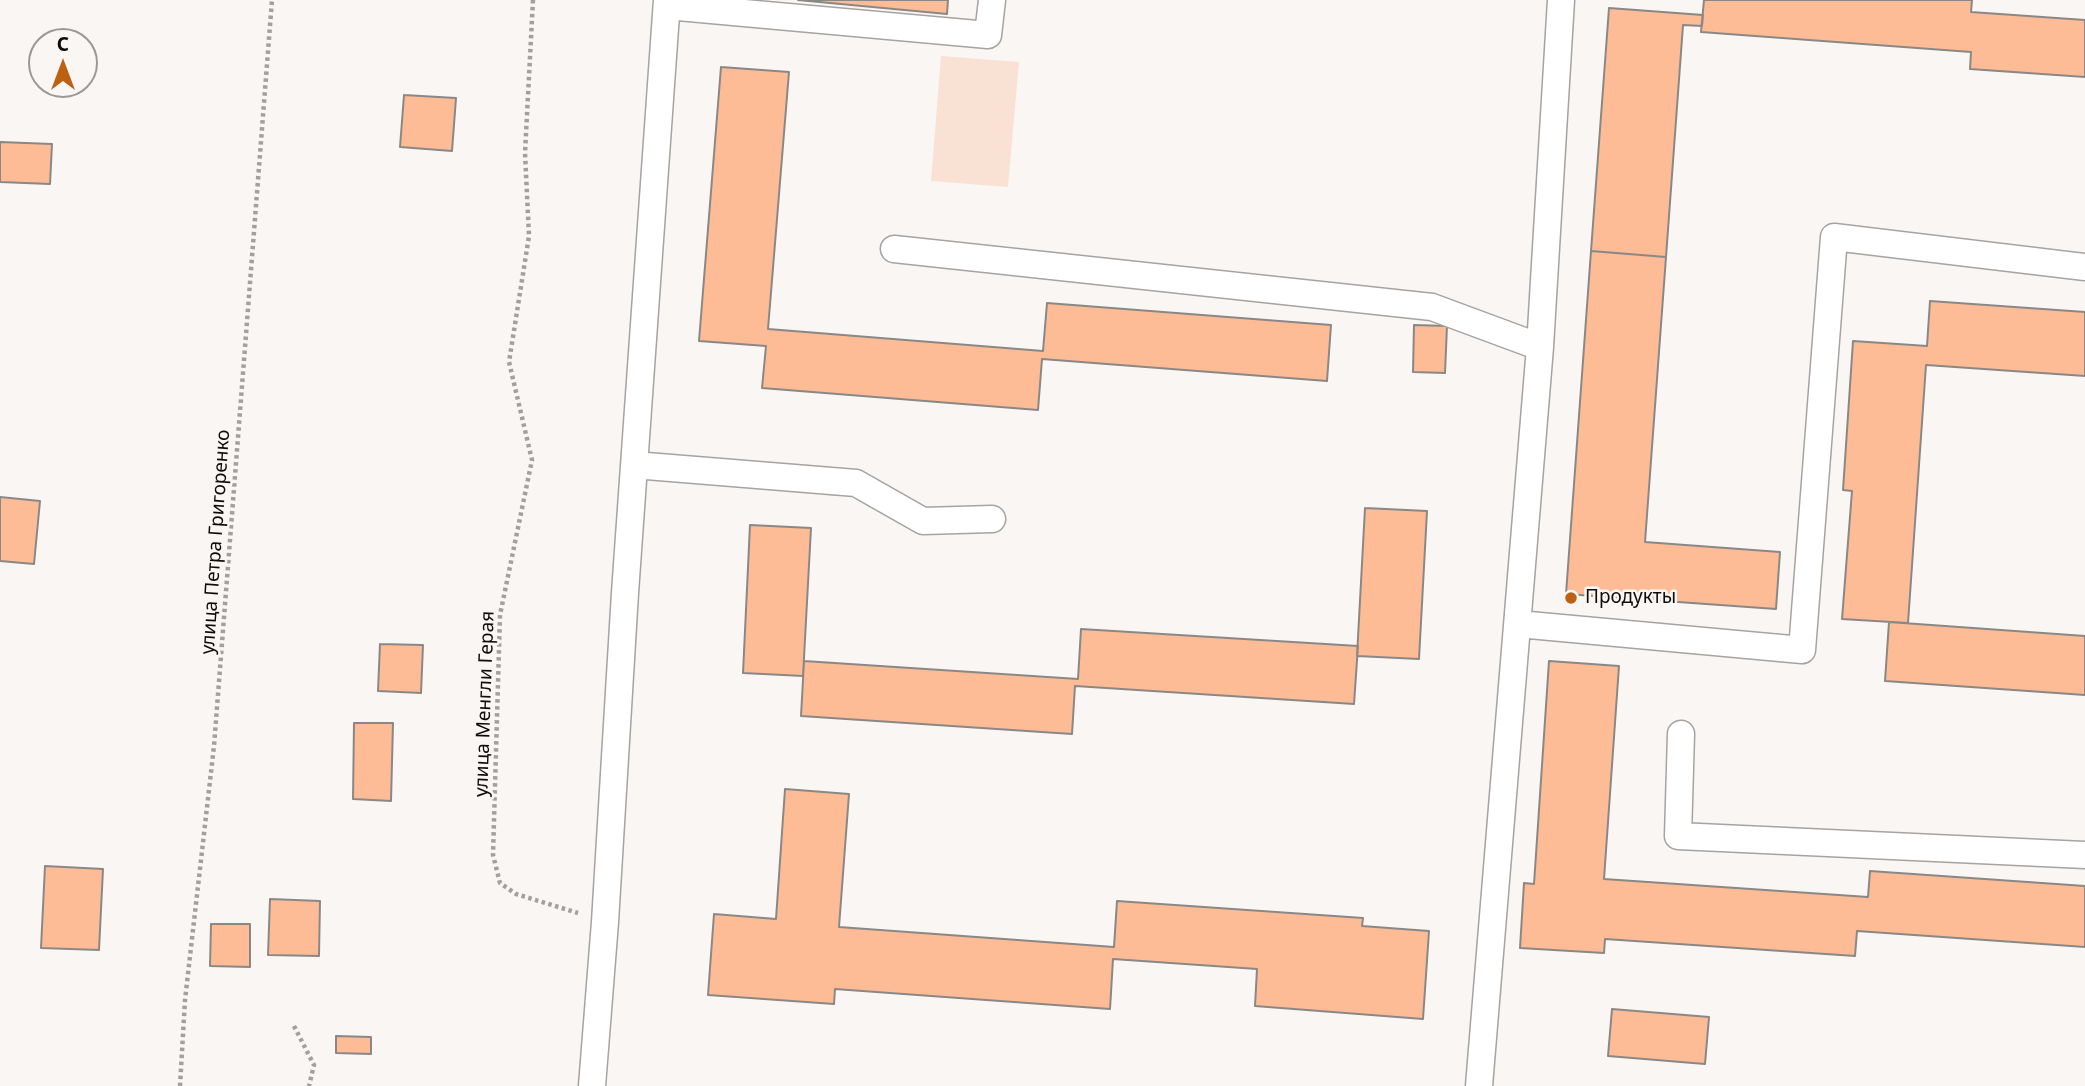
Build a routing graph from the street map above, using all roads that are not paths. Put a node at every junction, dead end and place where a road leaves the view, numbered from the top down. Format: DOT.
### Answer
graph roads {
  1 [pos="992,0"];
  2 [pos="1560,0"];
  3 [pos="667,3"];
  4 [pos="894,249"];
  5 [pos="2085,267"];
  6 [pos="1540,347"];
  7 [pos="634,465"];
  8 [pos="992,519"];
  9 [pos="1518,624"];
  10 [pos="1681,734"];
  11 [pos="2085,855"];
  12 [pos="592,1086"];
  13 [pos="1479,1086"];
  1 -- 3 [label="street"];
  2 -- 6 [label="street"];
  3 -- 7 [label="street"];
  4 -- 6 [label="street"];
  5 -- 9 [label="street"];
  6 -- 9 [label="street"];
  7 -- 8 [label="street"];
  7 -- 12 [label="street"];
  9 -- 13 [label="street"];
  10 -- 11 [label="street"];
}
